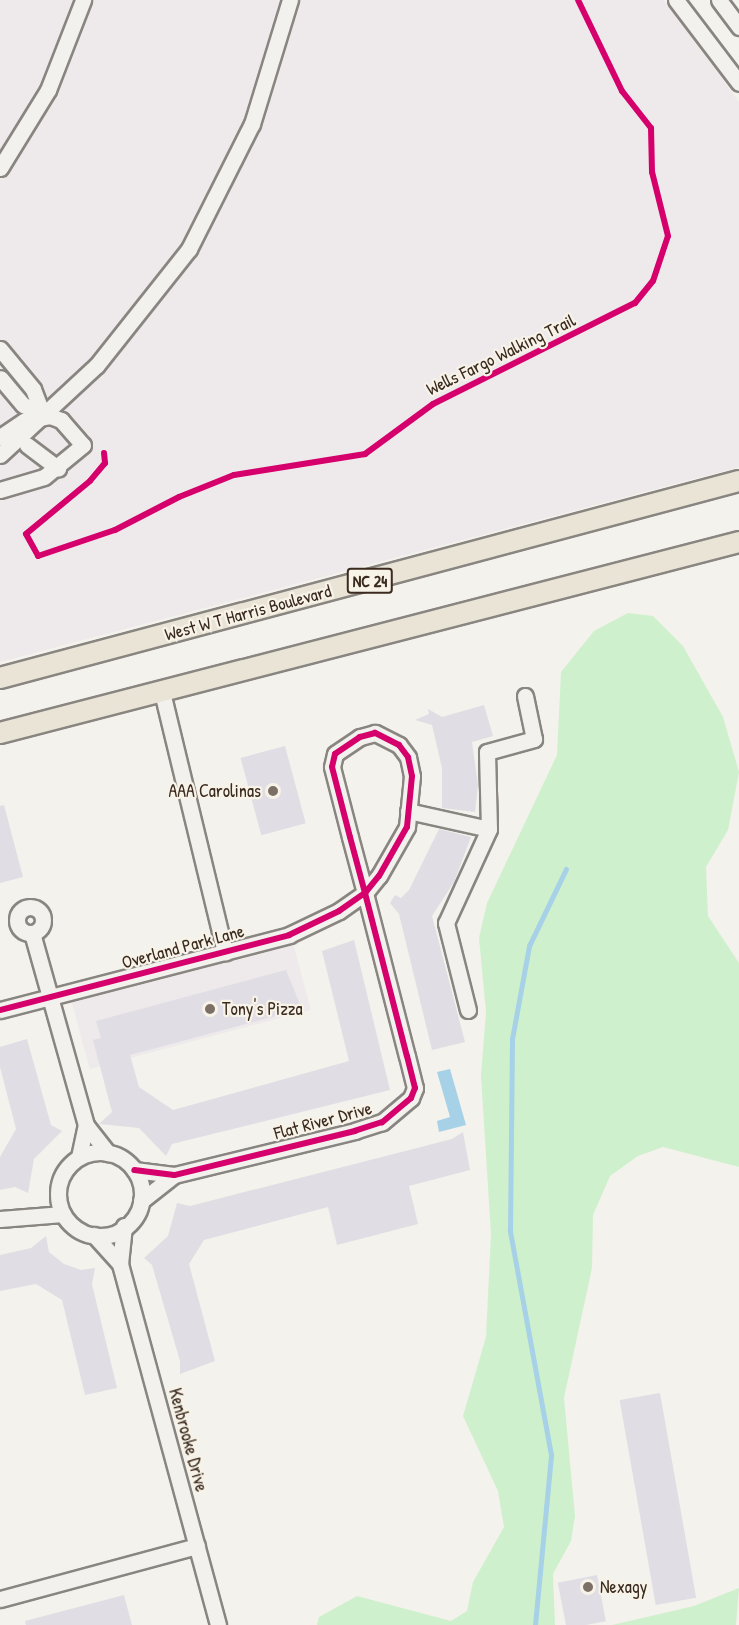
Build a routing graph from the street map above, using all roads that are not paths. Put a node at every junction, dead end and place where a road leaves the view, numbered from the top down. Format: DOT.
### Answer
graph roads {
  1 [pos="82,0"];
  2 [pos="290,0"];
  3 [pos="676,0"];
  4 [pos="719,0"];
  5 [pos="739,27"];
  6 [pos="739,83"];
  7 [pos="0,168"];
  8 [pos="0,349"];
  9 [pos="0,378"];
  10 [pos="43,415"];
  11 [pos="0,437"];
  12 [pos="27,446"];
  13 [pos="0,455"];
  14 [pos="0,466"];
  15 [pos="58,468"];
  16 [pos="739,481"];
  17 [pos="0,490"];
  18 [pos="739,542"];
  19 [pos="0,678"];
  20 [pos="162,692"];
  21 [pos="525,696"];
  22 [pos="0,733"];
  23 [pos="408,811"];
  24 [pos="489,829"];
  25 [pos="365,893"];
  26 [pos="32,933"];
  27 [pos="225,952"];
  28 [pos="49,997"];
  29 [pos="468,1010"];
  30 [pos="0,1011"];
  31 [pos="86,1125"];
  32 [pos="108,1153"];
  33 [pos="79,1157"];
  34 [pos="134,1170"];
  35 [pos="174,1175"];
  36 [pos="57,1194"];
  37 [pos="141,1200"];
  38 [pos="31,1213"];
  39 [pos="63,1215"];
  40 [pos="0,1219"];
  41 [pos="124,1226"];
  42 [pos="94,1235"];
  43 [pos="120,1264"];
  44 [pos="197,1546"];
  45 [pos="0,1599"];
  46 [pos="218,1625"];
  1 -- 7 [label="street"];
  2 -- 10 [label="street"];
  3 -- 6 [label="street"];
  4 -- 5 [label="street"];
  8 -- 10 [label="street"];
  9 -- 10 [label="street"];
  10 -- 11 [label="street"];
  10 -- 12 [label="street"];
  10 -- 13 [label="street"];
  10 -- 15 [label="street"];
  12 -- 14 [label="street"];
  12 -- 15 [label="street"];
  15 -- 17 [label="street"];
  16 -- 19 [label="main road, West W T Harris Boulevard / NC 24"];
  18 -- 20 [label="main road"];
  20 -- 22 [label="main road"];
  20 -- 27 [label="street"];
  21 -- 24 [label="street"];
  23 -- 24 [label="street"];
  23 -- 25 [label="street, Flat River Drive"];
  23 -- 25 [label="street, Flat River Drive"];
  24 -- 29 [label="street"];
  25 -- 27 [label="street, Overland Park Lane"];
  25 -- 35 [label="street, Flat River Drive"];
  26 -- 28 [label="street"];
  27 -- 28 [label="street, Overland Park Lane"];
  28 -- 30 [label="street, Overland Park Lane"];
  28 -- 31 [label="street"];
  31 -- 32 [label="street"];
  31 -- 33 [label="street"];
  32 -- 33 [label="street"];
  32 -- 34 [label="street, Flat River Drive"];
  33 -- 36 [label="street"];
  34 -- 35 [label="street, Flat River Drive"];
  34 -- 37 [label="street"];
  35 -- 37 [label="street, Flat River Drive"];
  36 -- 38 [label="street"];
  36 -- 39 [label="street"];
  37 -- 41 [label="street, Flat River Drive"];
  38 -- 39 [label="street"];
  38 -- 40 [label="street"];
  39 -- 42 [label="street"];
  41 -- 42 [label="street"];
  41 -- 43 [label="street, Kenbrooke Drive"];
  42 -- 43 [label="street, Kenbrooke Drive"];
  43 -- 44 [label="street, Kenbrooke Drive"];
  44 -- 45 [label="street"];
  44 -- 46 [label="street, Kenbrooke Drive"];
}
